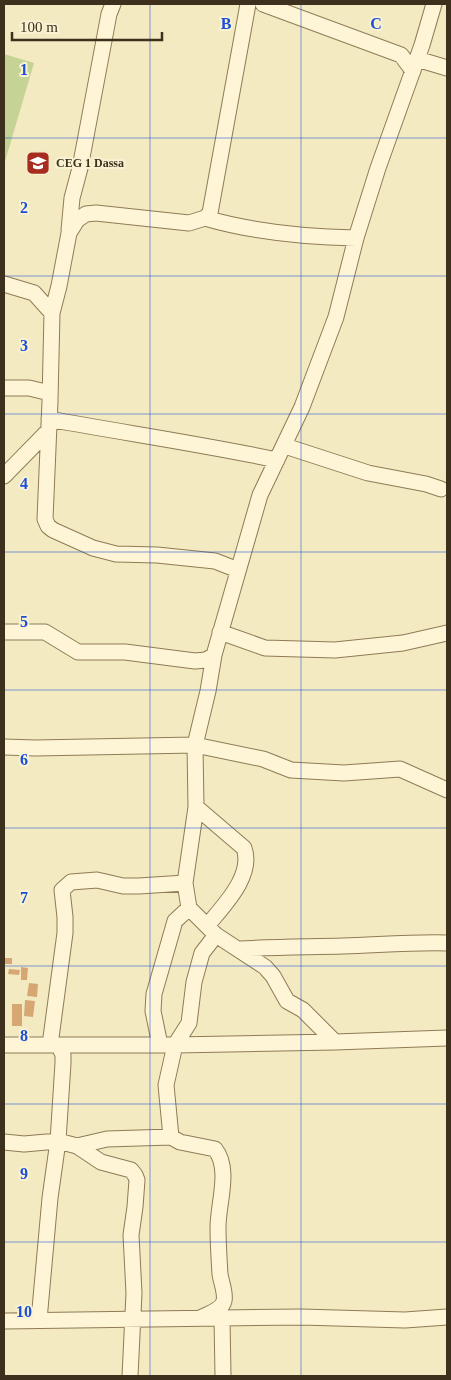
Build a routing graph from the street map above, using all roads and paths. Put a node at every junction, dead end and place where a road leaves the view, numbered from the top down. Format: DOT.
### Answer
graph roads {
  1 [pos="113,4"];
  2 [pos="248,4"];
  3 [pos="263,4"];
  4 [pos="434,4"];
  5 [pos="401,55"];
  6 [pos="417,58"];
  7 [pos="447,68"];
  8 [pos="205,218"];
  9 [pos="69,233"];
  10 [pos="356,238"];
  11 [pos="4,284"];
  12 [pos="59,286"];
  13 [pos="34,293"];
  14 [pos="52,313"];
  15 [pos="4,388"];
  16 [pos="50,393"];
  17 [pos="48,425"];
  18 [pos="285,446"];
  19 [pos="277,460"];
  20 [pos="4,476"];
  21 [pos="441,489"];
  22 [pos="238,570"];
  23 [pos="4,632"];
  24 [pos="220,632"];
  25 [pos="447,633"];
  26 [pos="214,655"];
  27 [pos="195,745"];
  28 [pos="4,748"];
  29 [pos="447,790"];
  30 [pos="196,807"];
  31 [pos="185,883"];
  32 [pos="189,908"];
  33 [pos="212,930"];
  34 [pos="447,943"];
  35 [pos="240,949"];
  36 [pos="447,1038"];
  37 [pos="335,1042"];
  38 [pos="4,1045"];
  39 [pos="54,1045"];
  40 [pos="175,1045"];
  41 [pos="160,1046"];
  42 [pos="171,1137"];
  43 [pos="58,1141"];
  44 [pos="4,1142"];
  45 [pos="77,1146"];
  46 [pos="447,1317"];
  47 [pos="200,1318"];
  48 [pos="222,1318"];
  49 [pos="133,1319"];
  50 [pos="39,1320"];
  51 [pos="4,1321"];
  52 [pos="130,1376"];
  53 [pos="223,1376"];
  1 -- 9 [label="street"];
  2 -- 8 [label="street"];
  3 -- 5 [label="street"];
  4 -- 6 [label="street"];
  5 -- 6 [label="street"];
  5 -- 6 [label="street"];
  6 -- 7 [label="street"];
  6 -- 10 [label="street"];
  8 -- 9 [label="street"];
  8 -- 10 [label="street"];
  9 -- 12 [label="street"];
  10 -- 18 [label="street"];
  11 -- 13 [label="street"];
  12 -- 13 [label="street"];
  12 -- 14 [label="street"];
  13 -- 14 [label="street"];
  14 -- 16 [label="street"];
  15 -- 16 [label="street"];
  16 -- 17 [label="street"];
  17 -- 19 [label="street"];
  17 -- 20 [label="street"];
  17 -- 22 [label="street"];
  18 -- 19 [label="street"];
  18 -- 21 [label="street"];
  19 -- 22 [label="street"];
  22 -- 24 [label="street"];
  23 -- 26 [label="street"];
  24 -- 25 [label="street"];
  24 -- 26 [label="street"];
  26 -- 27 [label="street"];
  27 -- 28 [label="street"];
  27 -- 29 [label="street"];
  27 -- 30 [label="street"];
  30 -- 31 [label="street"];
  30 -- 33 [label="street"];
  31 -- 32 [label="street"];
  31 -- 39 [label="street"];
  32 -- 33 [label="street"];
  32 -- 41 [label="street"];
  33 -- 35 [label="street"];
  33 -- 40 [label="street"];
  34 -- 35 [label="street"];
  35 -- 37 [label="street"];
  36 -- 37 [label="street"];
  37 -- 40 [label="street"];
  38 -- 39 [label="street"];
  39 -- 41 [label="street"];
  39 -- 43 [label="street"];
  40 -- 41 [label="street"];
  40 -- 42 [label="street"];
  42 -- 45 [label="street"];
  42 -- 47 [label="street"];
  43 -- 44 [label="street"];
  43 -- 45 [label="street"];
  43 -- 50 [label="street"];
  45 -- 49 [label="street"];
  46 -- 48 [label="street"];
  47 -- 48 [label="street"];
  47 -- 49 [label="street"];
  48 -- 53 [label="street"];
  49 -- 50 [label="street"];
  49 -- 52 [label="street"];
  50 -- 51 [label="street"];
}
